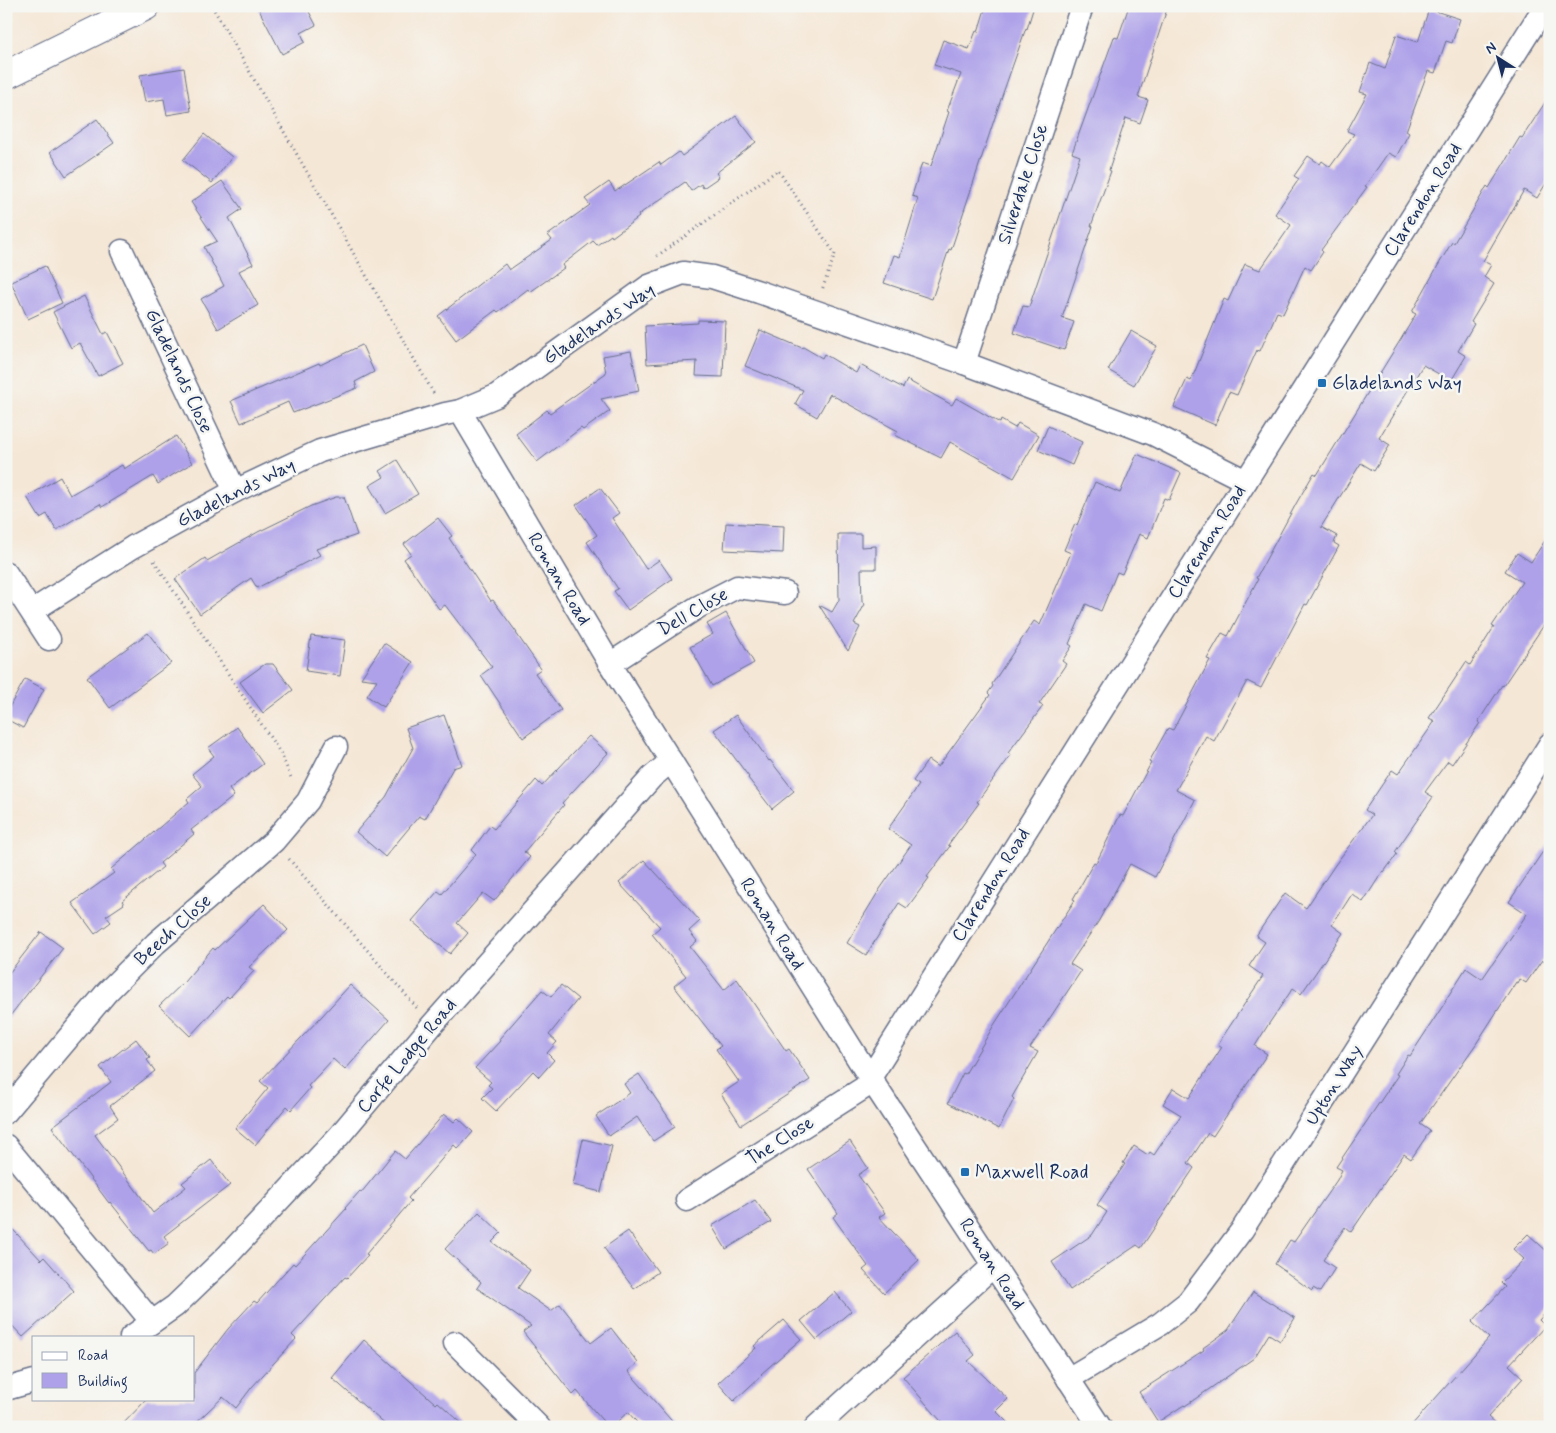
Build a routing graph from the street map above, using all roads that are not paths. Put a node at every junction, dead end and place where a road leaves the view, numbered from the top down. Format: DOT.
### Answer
graph roads {
  1 [pos="146,6"];
  2 [pos="1082,6"];
  3 [pos="1545,6"];
  4 [pos="6,75"];
  5 [pos="122,251"];
  6 [pos="964,363"];
  7 [pos="452,412"];
  8 [pos="1246,481"];
  9 [pos="236,491"];
  10 [pos="6,573"];
  11 [pos="785,593"];
  12 [pos="32,611"];
  13 [pos="49,638"];
  14 [pos="610,664"];
  15 [pos="1550,744"];
  16 [pos="336,747"];
  17 [pos="671,761"];
  18 [pos="871,1080"];
  19 [pos="6,1112"];
  20 [pos="6,1146"];
  21 [pos="687,1200"];
  22 [pos="993,1266"];
  23 [pos="152,1322"];
  24 [pos="132,1336"];
  25 [pos="455,1343"];
  26 [pos="1068,1378"];
  27 [pos="32,1382"];
  28 [pos="6,1389"];
  29 [pos="539,1427"];
  30 [pos="816,1427"];
  31 [pos="1100,1427"];
  1 -- 4 [label="street"];
  2 -- 6 [label="street, Silverdale Close"];
  3 -- 8 [label="street, Clarendon Road"];
  5 -- 9 [label="street, Gladelands Close"];
  6 -- 7 [label="street, Gladelands Way"];
  6 -- 8 [label="street, Gladelands Way"];
  7 -- 9 [label="street, Gladelands Way"];
  7 -- 14 [label="street, Roman Road"];
  8 -- 18 [label="street, Clarendon Road"];
  9 -- 12 [label="street, Gladelands Way"];
  10 -- 12 [label="street"];
  11 -- 14 [label="street, Dell Close"];
  12 -- 13 [label="street"];
  14 -- 17 [label="street, Roman Road"];
  15 -- 26 [label="street, Upton Way"];
  16 -- 19 [label="street, Beech Close"];
  17 -- 18 [label="street, Roman Road"];
  17 -- 23 [label="street, Corfe Lodge Road"];
  18 -- 21 [label="street, The Close"];
  18 -- 22 [label="street, Roman Road"];
  20 -- 23 [label="street"];
  22 -- 26 [label="street, Roman Road"];
  22 -- 30 [label="street"];
  23 -- 24 [label="street, Corfe Lodge Road"];
  25 -- 29 [label="street"];
  26 -- 31 [label="street, Roman Road"];
  27 -- 28 [label="street"];
}
